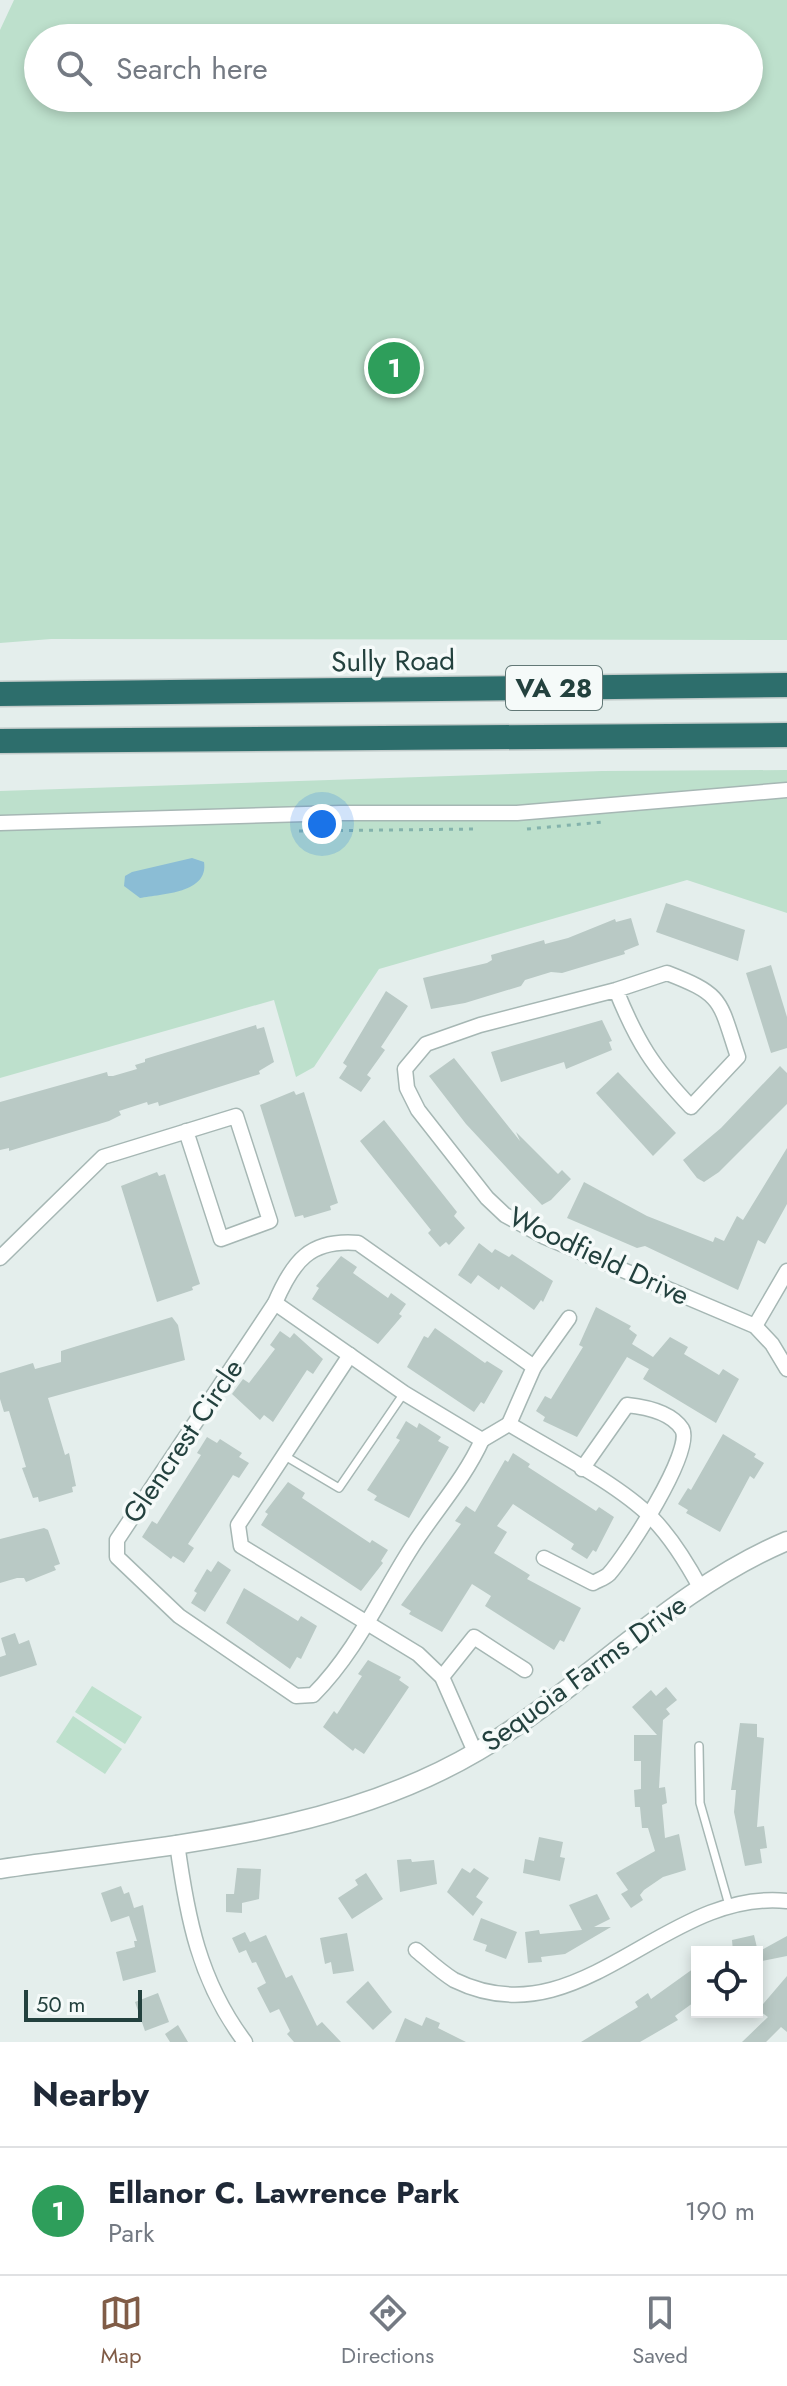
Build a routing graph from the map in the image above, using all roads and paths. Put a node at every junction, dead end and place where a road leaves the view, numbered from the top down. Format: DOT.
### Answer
graph roads {
  1 [pos="787,685"];
  2 [pos="0,692"];
  3 [pos="787,735"];
  4 [pos="0,741"];
  5 [pos="203,741"];
  6 [pos="0,753"];
  7 [pos="787,790"];
  8 [pos="0,823"];
  9 [pos="616,990"];
  10 [pos="186,1131"];
  11 [pos="0,1258"];
  12 [pos="787,1271"];
  13 [pos="275,1303"];
  14 [pos="569,1318"];
  15 [pos="755,1326"];
  16 [pos="350,1355"];
  17 [pos="534,1367"];
  18 [pos="787,1369"];
  19 [pos="404,1393"];
  20 [pos="509,1424"];
  21 [pos="482,1440"];
  22 [pos="283,1455"];
  23 [pos="582,1469"];
  24 [pos="650,1516"];
  25 [pos="787,1541"];
  26 [pos="544,1558"];
  27 [pos="701,1589"];
  28 [pos="367,1624"];
  29 [pos="525,1670"];
  30 [pos="442,1677"];
  31 [pos="699,1746"];
  32 [pos="475,1752"];
  33 [pos="177,1843"];
  34 [pos="0,1869"];
  35 [pos="787,1901"];
  36 [pos="729,1905"];
  37 [pos="416,1950"];
  38 [pos="245,2042"];
  1 -- 2 [label="highway, Sully Road / VA 28"];
  3 -- 5 [label="highway, VA 28"];
  4 -- 5 [label="highway, VA 28"];
  5 -- 6 [label="highway"];
  7 -- 8 [label="street"];
  9 -- 9 [label="street, Woodfield Drive"];
  9 -- 15 [label="street, Woodfield Drive"];
  10 -- 10 [label="street"];
  10 -- 11 [label="street"];
  12 -- 15 [label="street"];
  13 -- 16 [label="street"];
  13 -- 17 [label="street, Glencrest Circle"];
  13 -- 28 [label="street, Glencrest Circle"];
  14 -- 17 [label="street"];
  15 -- 18 [label="street, Woodfield Drive"];
  16 -- 19 [label="street"];
  16 -- 22 [label="street"];
  17 -- 20 [label="street"];
  19 -- 21 [label="street"];
  19 -- 22 [label="lane"];
  20 -- 21 [label="street"];
  20 -- 23 [label="street"];
  21 -- 28 [label="street, Glencrest Circle"];
  22 -- 28 [label="street"];
  23 -- 24 [label="street"];
  23 -- 24 [label="street"];
  24 -- 26 [label="street"];
  24 -- 27 [label="street"];
  25 -- 27 [label="street, Sequoia Farms Drive"];
  27 -- 32 [label="street, Sequoia Farms Drive"];
  28 -- 30 [label="street"];
  29 -- 30 [label="street"];
  30 -- 32 [label="street"];
  31 -- 36 [label="lane"];
  32 -- 33 [label="street, Sequoia Farms Drive"];
  33 -- 34 [label="street, Sequoia Farms Drive"];
  33 -- 38 [label="street"];
  35 -- 36 [label="street"];
  36 -- 37 [label="street"];
}
